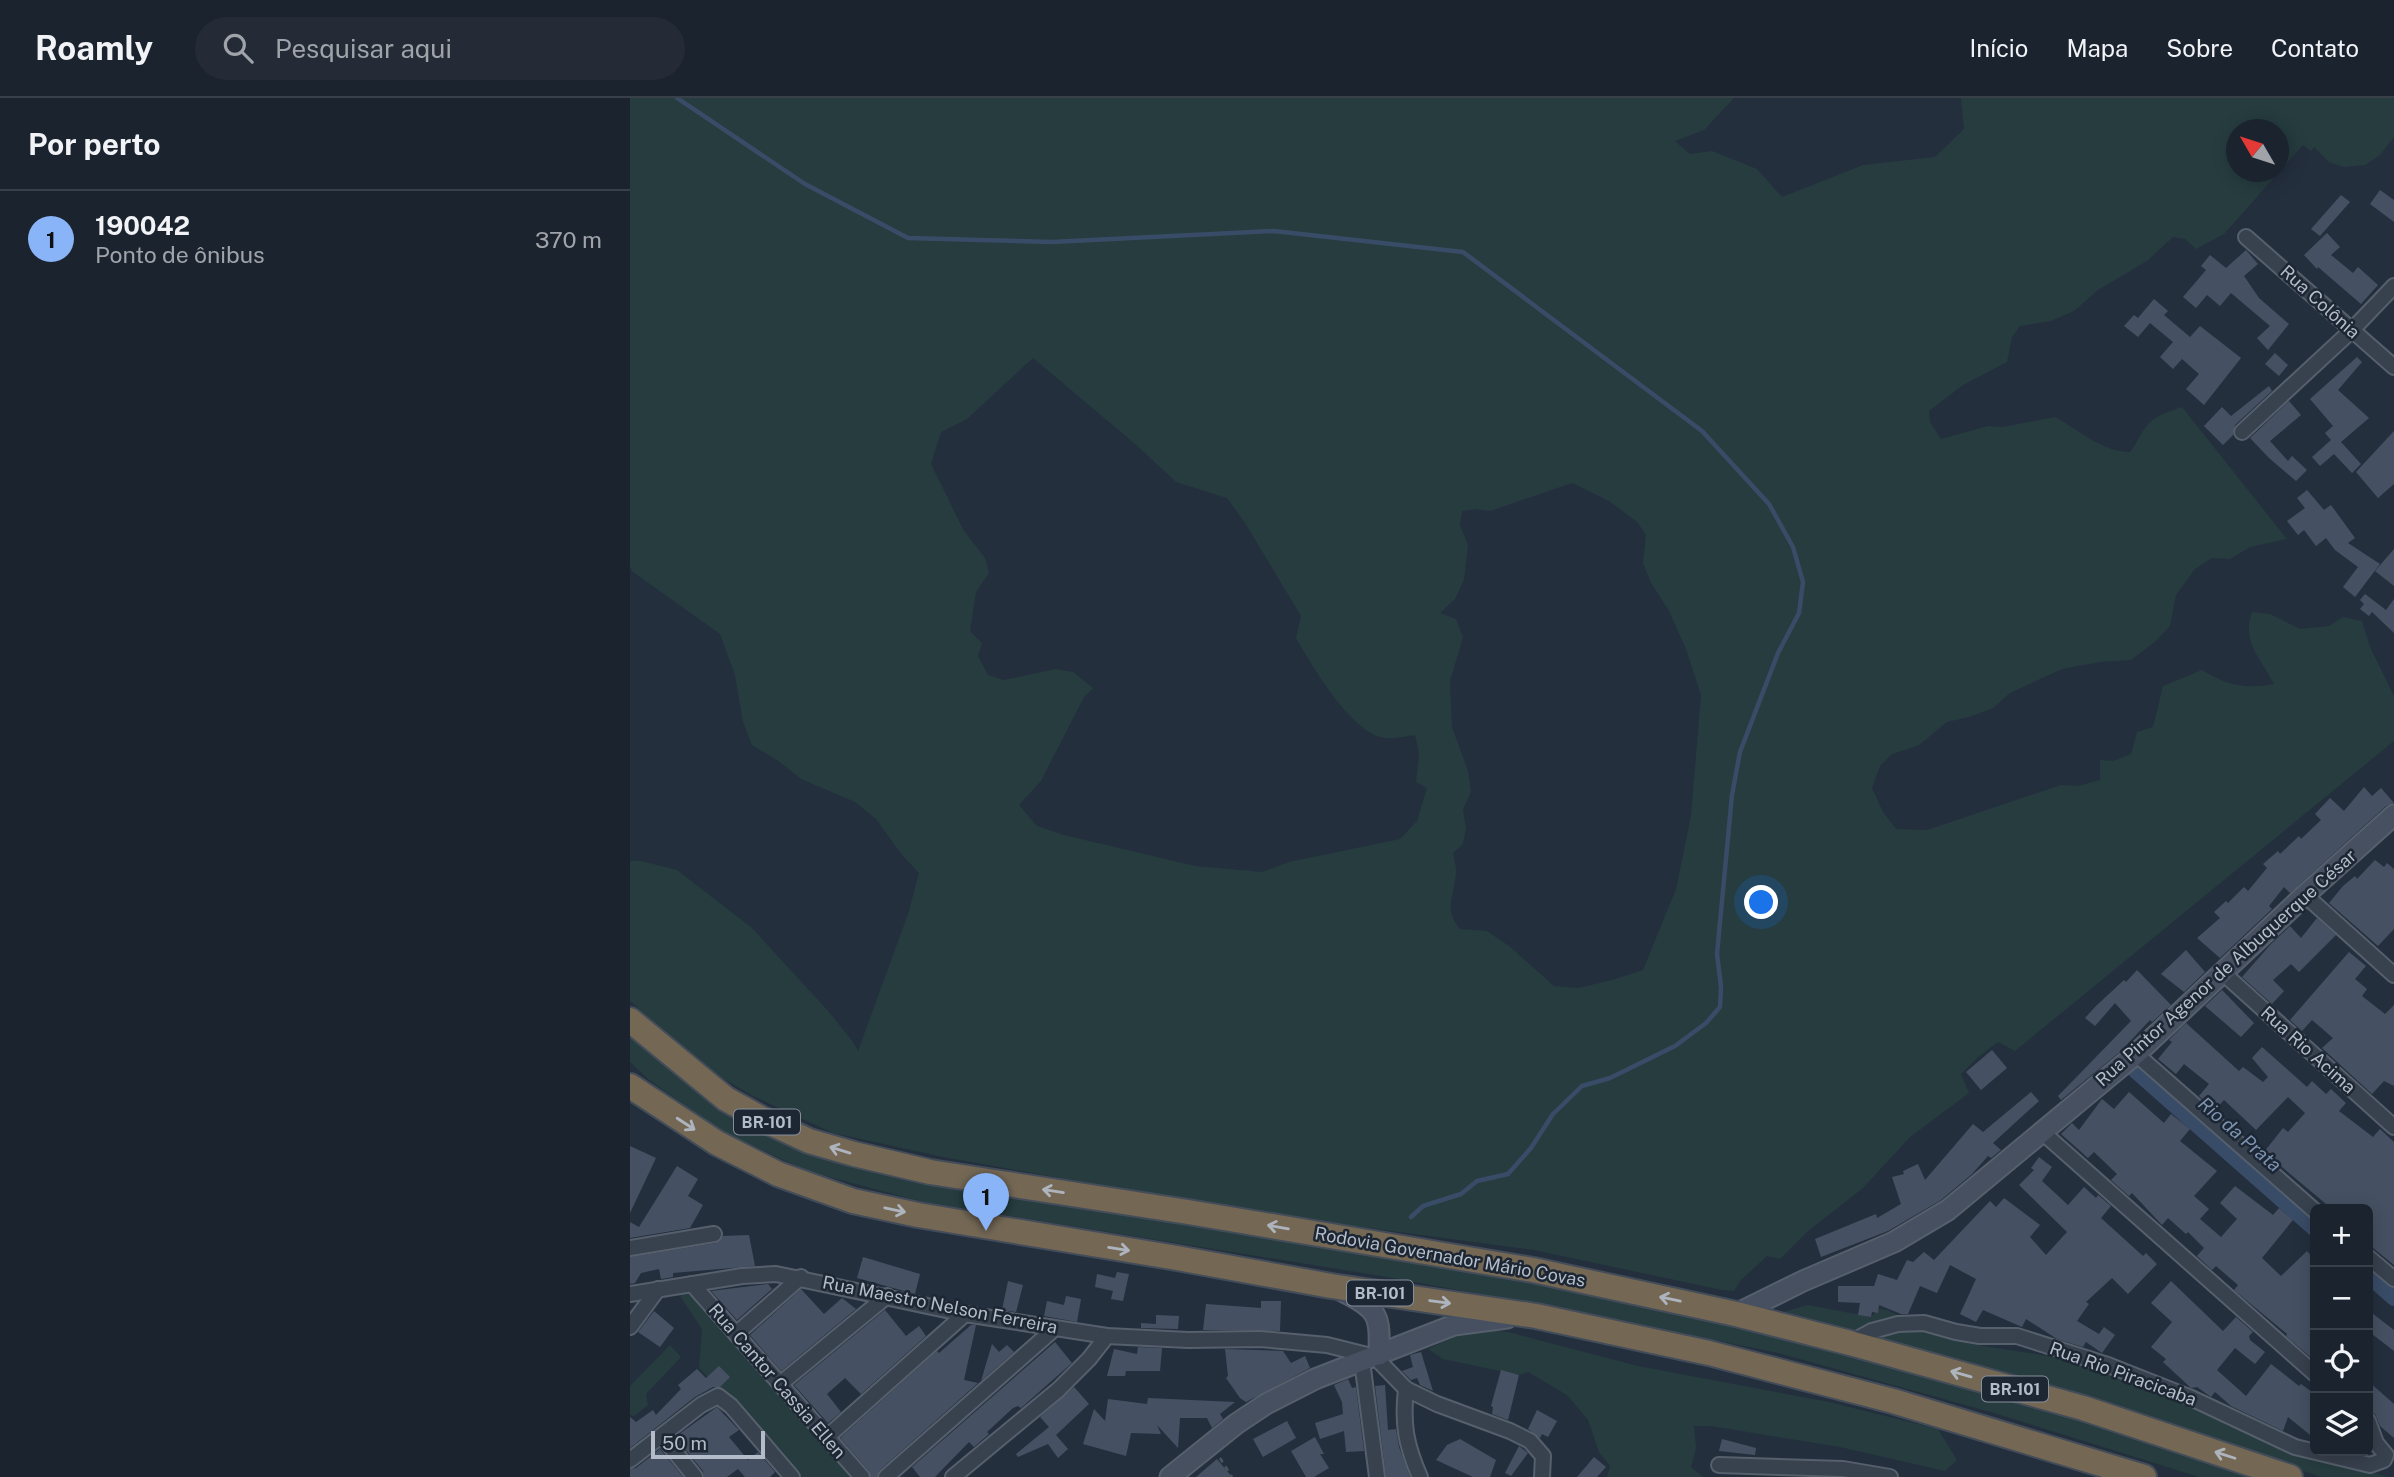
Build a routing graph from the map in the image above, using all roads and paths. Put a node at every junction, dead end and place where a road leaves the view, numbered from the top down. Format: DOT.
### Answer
graph roads {
  1 [pos="2246,237"];
  2 [pos="2394,286"];
  3 [pos="2351,331"];
  4 [pos="2394,367"];
  5 [pos="2242,432"];
  6 [pos="2394,816"];
  7 [pos="2305,894"];
  8 [pos="2223,973"];
  9 [pos="2394,975"];
  10 [pos="630,1020"];
  11 [pos="2136,1054"];
  12 [pos="633,1095"];
  13 [pos="2394,1127"];
  14 [pos="2041,1131"];
  15 [pos="2310,1207"];
  16 [pos="714,1234"];
  17 [pos="630,1248"];
  18 [pos="2373,1261"];
  19 [pos="801,1278"];
  20 [pos="2394,1279"];
  21 [pos="692,1284"];
  22 [pos="1331,1286"];
  23 [pos="658,1289"];
  24 [pos="630,1294"];
  25 [pos="887,1296"];
  26 [pos="965,1314"];
  27 [pos="1737,1314"];
  28 [pos="1536,1316"];
  29 [pos="630,1327"];
  30 [pos="1054,1329"];
  31 [pos="736,1334"];
  32 [pos="1107,1336"];
  33 [pos="1850,1343"];
  34 [pos="1372,1358"];
  35 [pos="2310,1370"];
  36 [pos="780,1384"];
  37 [pos="1406,1389"];
  38 [pos="662,1436"];
  39 [pos="827,1437"];
  40 [pos="2373,1437"];
  41 [pos="1210,1444"];
  42 [pos="2390,1455"];
  43 [pos="630,1460"];
  44 [pos="1719,1465"];
  45 [pos="1781,1473"];
  46 [pos="695,1477"];
  47 [pos="792,1477"];
  48 [pos="862,1477"];
  49 [pos="886,1477"];
  50 [pos="953,1477"];
  51 [pos="1170,1477"];
  52 [pos="1233,1477"];
  53 [pos="1377,1477"];
  54 [pos="1420,1477"];
  55 [pos="1542,1477"];
  56 [pos="1890,1477"];
  57 [pos="2144,1477"];
  58 [pos="2290,1477"];
  1 -- 3 [label="street, Rua Colônia"];
  2 -- 3 [label="street"];
  3 -- 4 [label="street, Rua Colônia"];
  3 -- 5 [label="street"];
  6 -- 7 [label="street, Rua Pintor Agenor de Albuquerque César"];
  7 -- 8 [label="street, Rua Pintor Agenor de Albuquerque César"];
  7 -- 9 [label="street"];
  8 -- 11 [label="street, Rua Pintor Agenor de Albuquerque César"];
  8 -- 13 [label="street, Rua Rio Acima"];
  27 -- 10 [label="highway, Rodovia Governador Mário Covas / BR-101, one-way"];
  11 -- 14 [label="street, Rua Pintor Agenor de Albuquerque César"];
  11 -- 15 [label="street"];
  12 -- 22 [label="highway, BR-101, one-way"];
  14 -- 27 [label="street, Rua Pintor Agenor de Albuquerque César"];
  14 -- 35 [label="street"];
  16 -- 17 [label="street"];
  18 -- 20 [label="street"];
  19 -- 21 [label="street, Rua Maestro Nelson Ferreira"];
  19 -- 25 [label="street, Rua Maestro Nelson Ferreira"];
  19 -- 31 [label="street"];
  21 -- 23 [label="street, Rua Maestro Nelson Ferreira"];
  21 -- 31 [label="street, Rua Cantor Cassia Ellen"];
  22 -- 28 [label="highway, BR-101, one-way"];
  22 -- 34 [label="street"];
  23 -- 24 [label="street, Rua Maestro Nelson Ferreira"];
  23 -- 29 [label="street"];
  25 -- 26 [label="street, Rua Maestro Nelson Ferreira"];
  25 -- 36 [label="street"];
  26 -- 30 [label="street, Rua Maestro Nelson Ferreira"];
  26 -- 39 [label="street"];
  27 -- 33 [label="highway, Rodovia Governador Mário Covas / BR-101"];
  28 -- 34 [label="street"];
  28 -- 57 [label="highway, BR-101"];
  30 -- 32 [label="street, Rua Maestro Nelson Ferreira"];
  30 -- 49 [label="street"];
  31 -- 36 [label="street, Rua Cantor Cassia Ellen"];
  32 -- 34 [label="street, Rua Maestro Nelson Ferreira"];
  32 -- 50 [label="street"];
  33 -- 42 [label="street, Rua Rio Piracicaba"];
  58 -- 33 [label="highway, Rodovia Governador Mário Covas / BR-101, one-way"];
  34 -- 37 [label="street"];
  34 -- 41 [label="street"];
  34 -- 53 [label="street"];
  36 -- 39 [label="street, Rua Cantor Cassia Ellen"];
  37 -- 54 [label="street"];
  37 -- 55 [label="street"];
  38 -- 43 [label="street"];
  38 -- 46 [label="street"];
  38 -- 47 [label="street"];
  39 -- 48 [label="street, Rua Cantor Cassia Ellen"];
  40 -- 42 [label="street, Rua Rio Piracicaba"];
  41 -- 51 [label="street"];
  41 -- 52 [label="path"];
  44 -- 45 [label="street"];
  45 -- 56 [label="street"];
}
